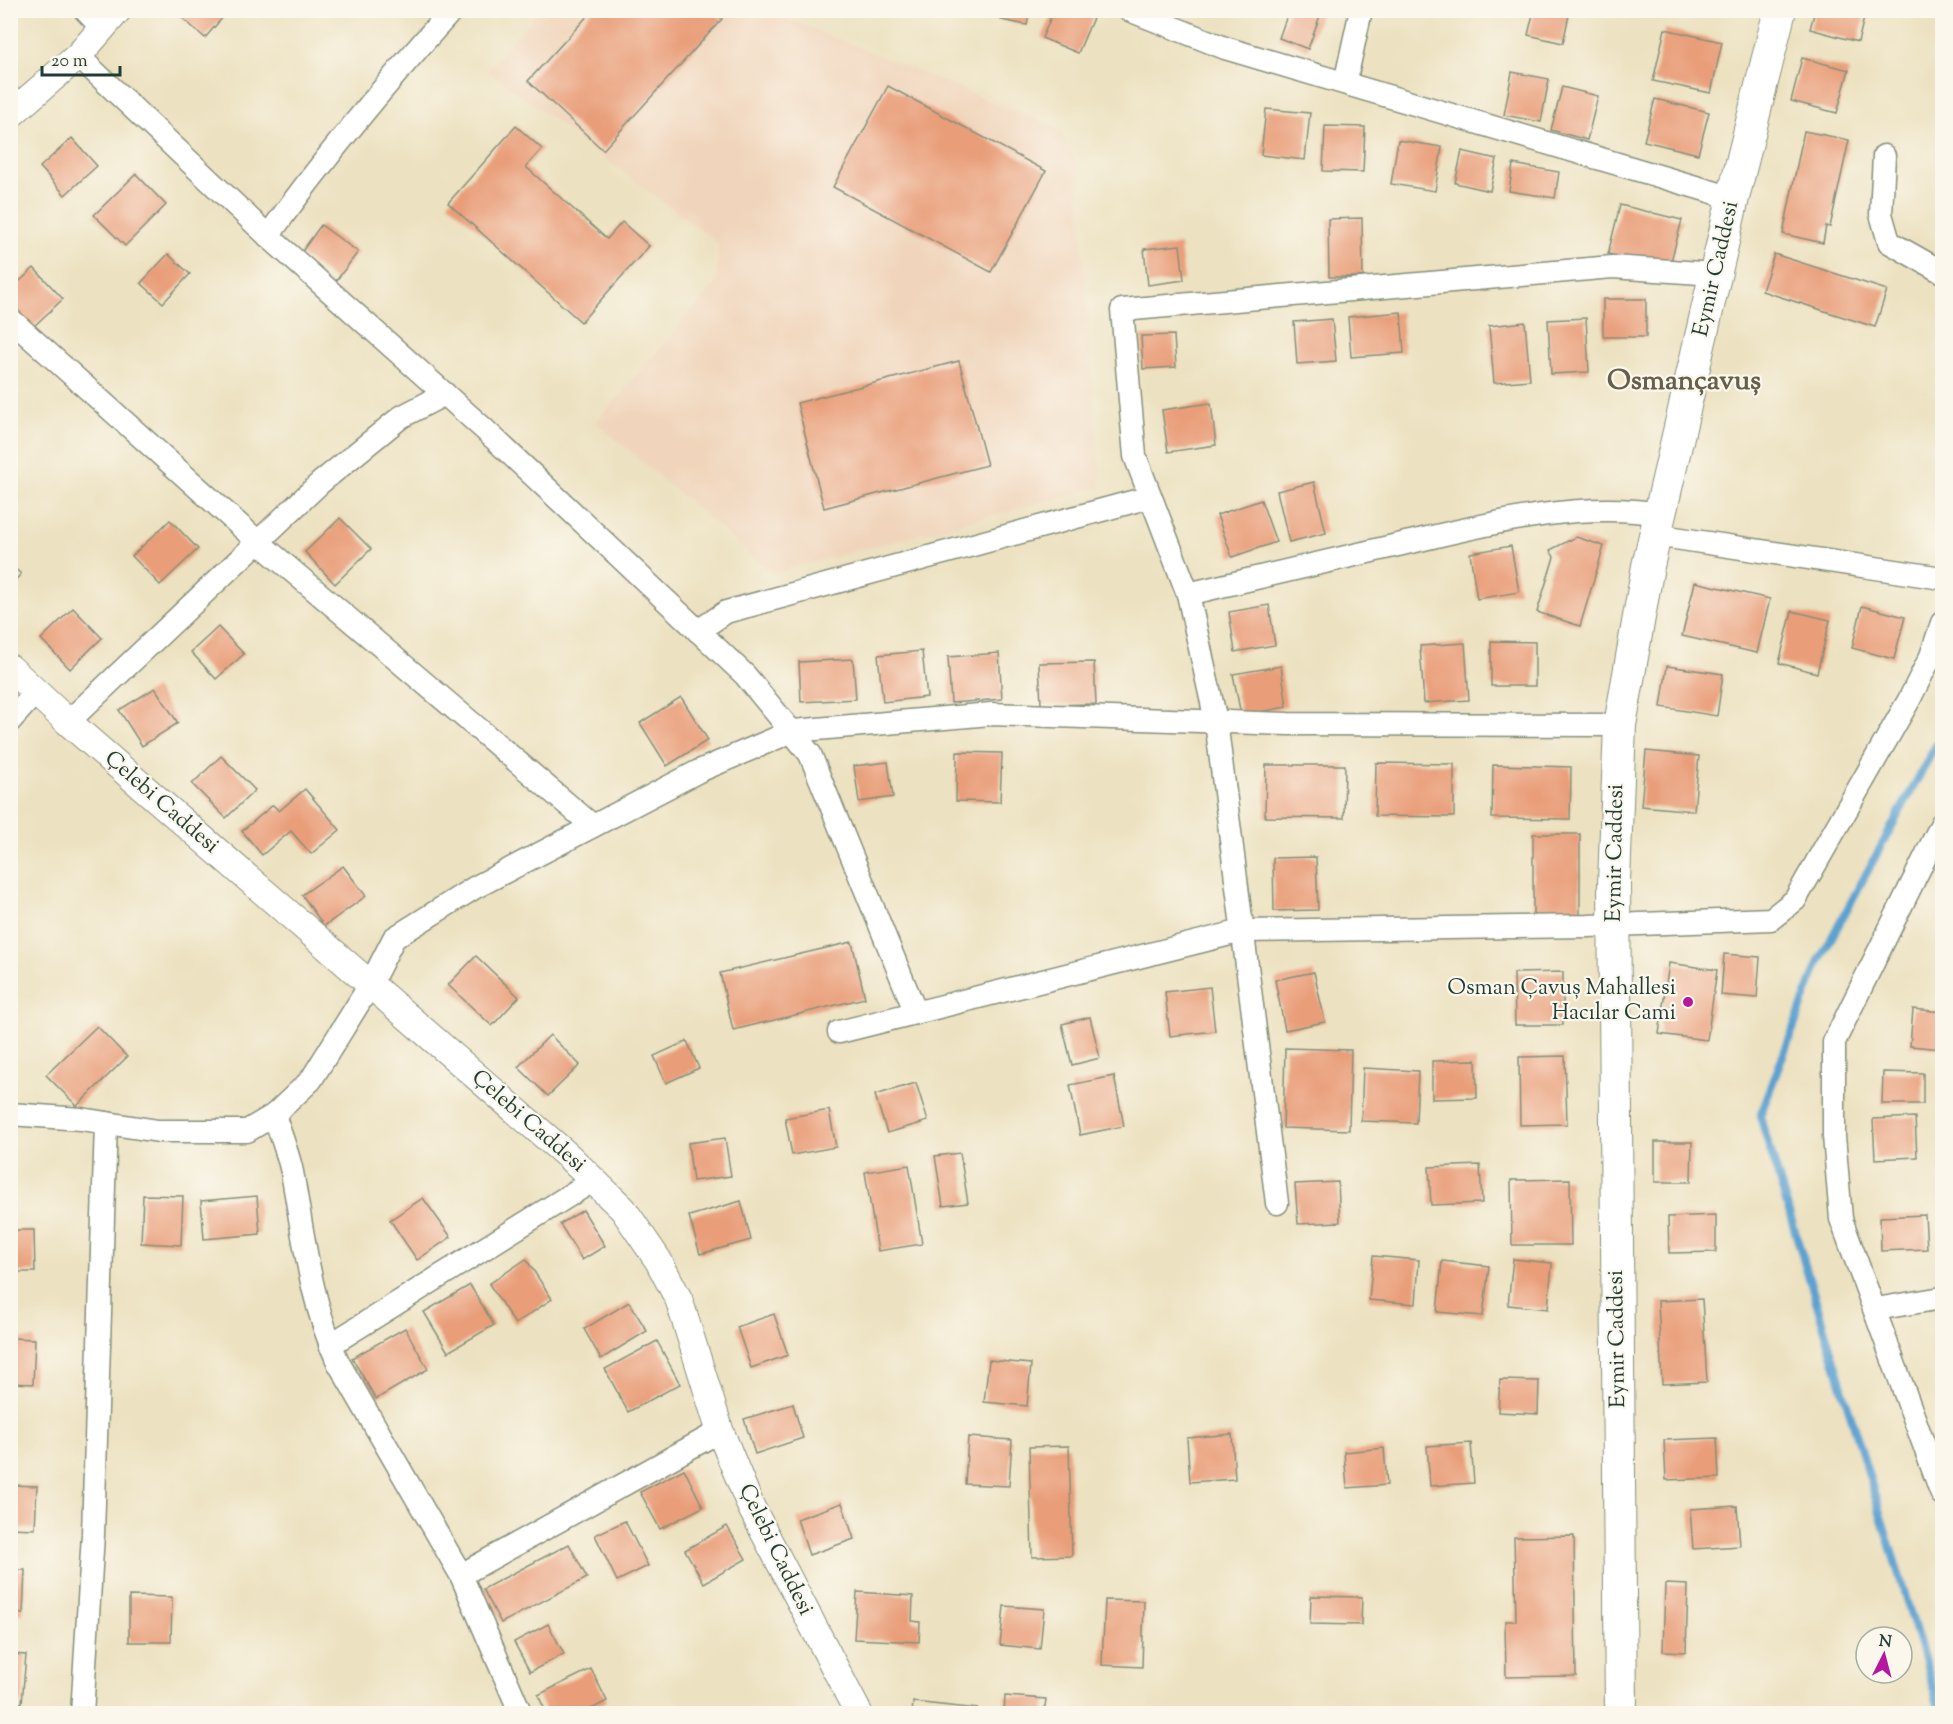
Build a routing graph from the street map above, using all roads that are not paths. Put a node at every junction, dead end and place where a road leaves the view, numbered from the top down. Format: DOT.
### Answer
graph roads {
  1 [pos="452,10"];
  2 [pos="1129,10"];
  3 [pos="1361,10"];
  4 [pos="1780,10"];
  5 [pos="102,16"];
  6 [pos="78,56"];
  7 [pos="1345,83"];
  8 [pos="10,115"];
  9 [pos="1884,156"];
  10 [pos="1733,198"];
  11 [pos="268,236"];
  12 [pos="1942,272"];
  13 [pos="1715,274"];
  14 [pos="10,319"];
  15 [pos="445,394"];
  16 [pos="1150,497"];
  17 [pos="1657,525"];
  18 [pos="257,541"];
  19 [pos="1942,578"];
  20 [pos="1188,594"];
  21 [pos="1942,623"];
  22 [pos="699,631"];
  23 [pos="10,668"];
  24 [pos="35,693"];
  25 [pos="1216,720"];
  26 [pos="10,721"];
  27 [pos="68,722"];
  28 [pos="1620,725"];
  29 [pos="793,730"];
  30 [pos="1942,823"];
  31 [pos="593,826"];
  32 [pos="1614,924"];
  33 [pos="1242,931"];
  34 [pos="370,985"];
  35 [pos="916,1012"];
  36 [pos="839,1032"];
  37 [pos="10,1114"];
  38 [pos="274,1115"];
  39 [pos="106,1123"];
  40 [pos="594,1180"];
  41 [pos="1277,1203"];
  42 [pos="1942,1298"];
  43 [pos="1876,1309"];
  44 [pos="330,1346"];
  45 [pos="720,1431"];
  46 [pos="1942,1494"];
  47 [pos="461,1575"];
  48 [pos="82,1713"];
  49 [pos="522,1713"];
  50 [pos="859,1713"];
  51 [pos="1621,1713"];
  1 -- 11 [label="street"];
  2 -- 7 [label="street"];
  3 -- 7 [label="street"];
  4 -- 10 [label="main road, Eymir Caddesi"];
  5 -- 6 [label="street"];
  6 -- 8 [label="street"];
  6 -- 11 [label="street"];
  7 -- 10 [label="street"];
  9 -- 12 [label="street"];
  10 -- 13 [label="main road, Eymir Caddesi"];
  11 -- 15 [label="street"];
  13 -- 16 [label="street"];
  13 -- 17 [label="main road, Eymir Caddesi"];
  14 -- 18 [label="street"];
  15 -- 18 [label="street"];
  15 -- 22 [label="street"];
  16 -- 20 [label="street"];
  16 -- 22 [label="street"];
  17 -- 19 [label="street"];
  17 -- 20 [label="street"];
  17 -- 28 [label="main road, Eymir Caddesi"];
  18 -- 27 [label="street"];
  18 -- 31 [label="street"];
  20 -- 25 [label="street"];
  21 -- 32 [label="street"];
  22 -- 29 [label="street"];
  23 -- 24 [label="street, Çelebi Caddesi"];
  24 -- 26 [label="street"];
  24 -- 27 [label="street, Çelebi Caddesi"];
  25 -- 28 [label="street"];
  25 -- 29 [label="street"];
  25 -- 33 [label="street"];
  27 -- 34 [label="street, Çelebi Caddesi"];
  28 -- 32 [label="main road, Eymir Caddesi"];
  29 -- 31 [label="street"];
  29 -- 35 [label="street"];
  30 -- 43 [label="street"];
  31 -- 34 [label="street"];
  32 -- 33 [label="street"];
  32 -- 51 [label="main road, Eymir Caddesi"];
  33 -- 35 [label="street"];
  33 -- 41 [label="street"];
  34 -- 38 [label="street"];
  34 -- 40 [label="street, Çelebi Caddesi"];
  35 -- 36 [label="street"];
  37 -- 39 [label="street"];
  38 -- 39 [label="street"];
  38 -- 44 [label="street"];
  39 -- 48 [label="street"];
  40 -- 44 [label="street"];
  40 -- 45 [label="street, Çelebi Caddesi"];
  42 -- 43 [label="street"];
  43 -- 46 [label="street"];
  44 -- 47 [label="street"];
  45 -- 47 [label="street"];
  45 -- 50 [label="street, Çelebi Caddesi"];
  47 -- 49 [label="street"];
}
